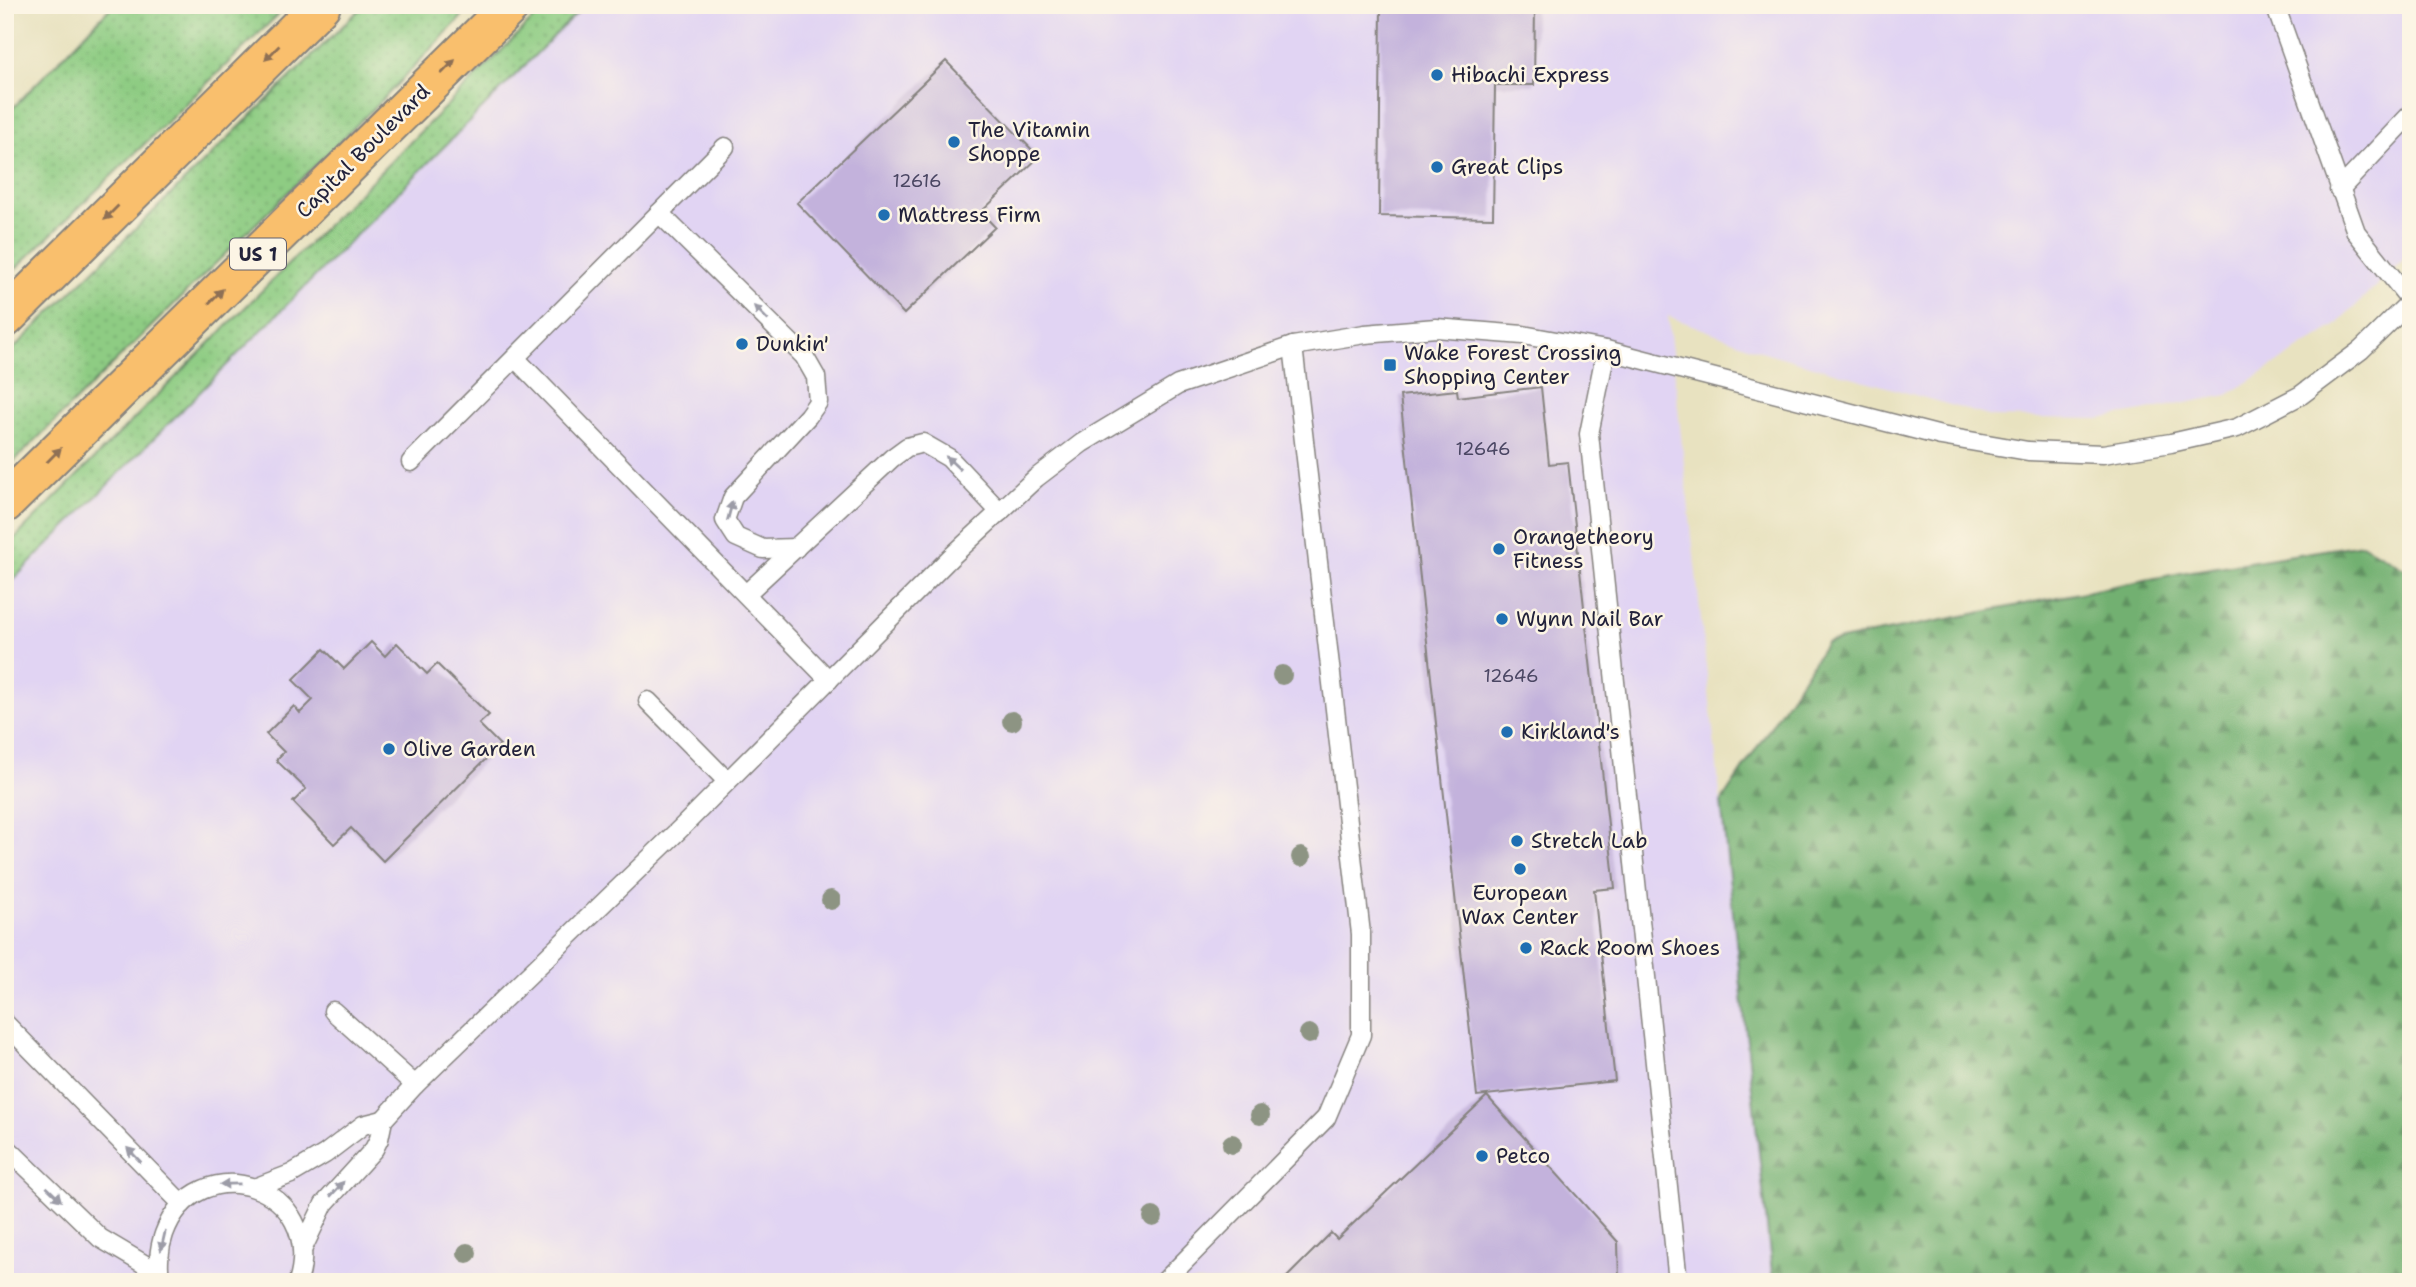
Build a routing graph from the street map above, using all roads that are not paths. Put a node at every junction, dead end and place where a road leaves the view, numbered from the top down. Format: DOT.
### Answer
graph roads {
  1 [pos="321,5"];
  2 [pos="511,5"];
  3 [pos="2275,5"];
  4 [pos="2411,114"];
  5 [pos="725,147"];
  6 [pos="2339,190"];
  7 [pos="659,213"];
  8 [pos="2411,301"];
  9 [pos="5,318"];
  10 [pos="1293,346"];
  11 [pos="1606,350"];
  12 [pos="515,358"];
  13 [pos="411,462"];
  14 [pos="5,503"];
  15 [pos="1000,512"];
  16 [pos="796,548"];
  17 [pos="746,594"];
  18 [pos="830,680"];
  19 [pos="648,702"];
  20 [pos="727,781"];
  21 [pos="333,1011"];
  22 [pos="5,1023"];
  23 [pos="415,1085"];
  24 [pos="383,1120"];
  25 [pos="5,1146"];
  26 [pos="257,1188"];
  27 [pos="182,1204"];
  28 [pos="303,1248"];
  29 [pos="160,1277"];
  30 [pos="298,1282"];
  31 [pos="1164,1282"];
  32 [pos="1678,1282"];
  1 -- 9 [label="highway, one-way"];
  14 -- 2 [label="highway, Capital Boulevard / US 1, one-way"];
  3 -- 6 [label="lane"];
  4 -- 6 [label="lane"];
  5 -- 7 [label="lane"];
  6 -- 8 [label="lane"];
  7 -- 12 [label="lane"];
  16 -- 7 [label="lane, one-way"];
  8 -- 11 [label="lane"];
  10 -- 11 [label="lane"];
  10 -- 15 [label="lane"];
  10 -- 31 [label="lane"];
  11 -- 32 [label="lane"];
  12 -- 13 [label="lane"];
  12 -- 17 [label="lane"];
  15 -- 16 [label="lane, one-way"];
  15 -- 18 [label="lane"];
  16 -- 17 [label="lane"];
  17 -- 18 [label="lane"];
  18 -- 20 [label="lane"];
  19 -- 20 [label="lane"];
  20 -- 23 [label="lane"];
  21 -- 23 [label="lane"];
  27 -- 22 [label="lane, one-way"];
  23 -- 24 [label="lane"];
  24 -- 26 [label="lane"];
  28 -- 24 [label="lane, one-way"];
  25 -- 29 [label="lane, one-way"];
  26 -- 27 [label="lane, one-way"];
  26 -- 28 [label="lane"];
  27 -- 29 [label="lane, one-way"];
  28 -- 30 [label="lane"];
}
